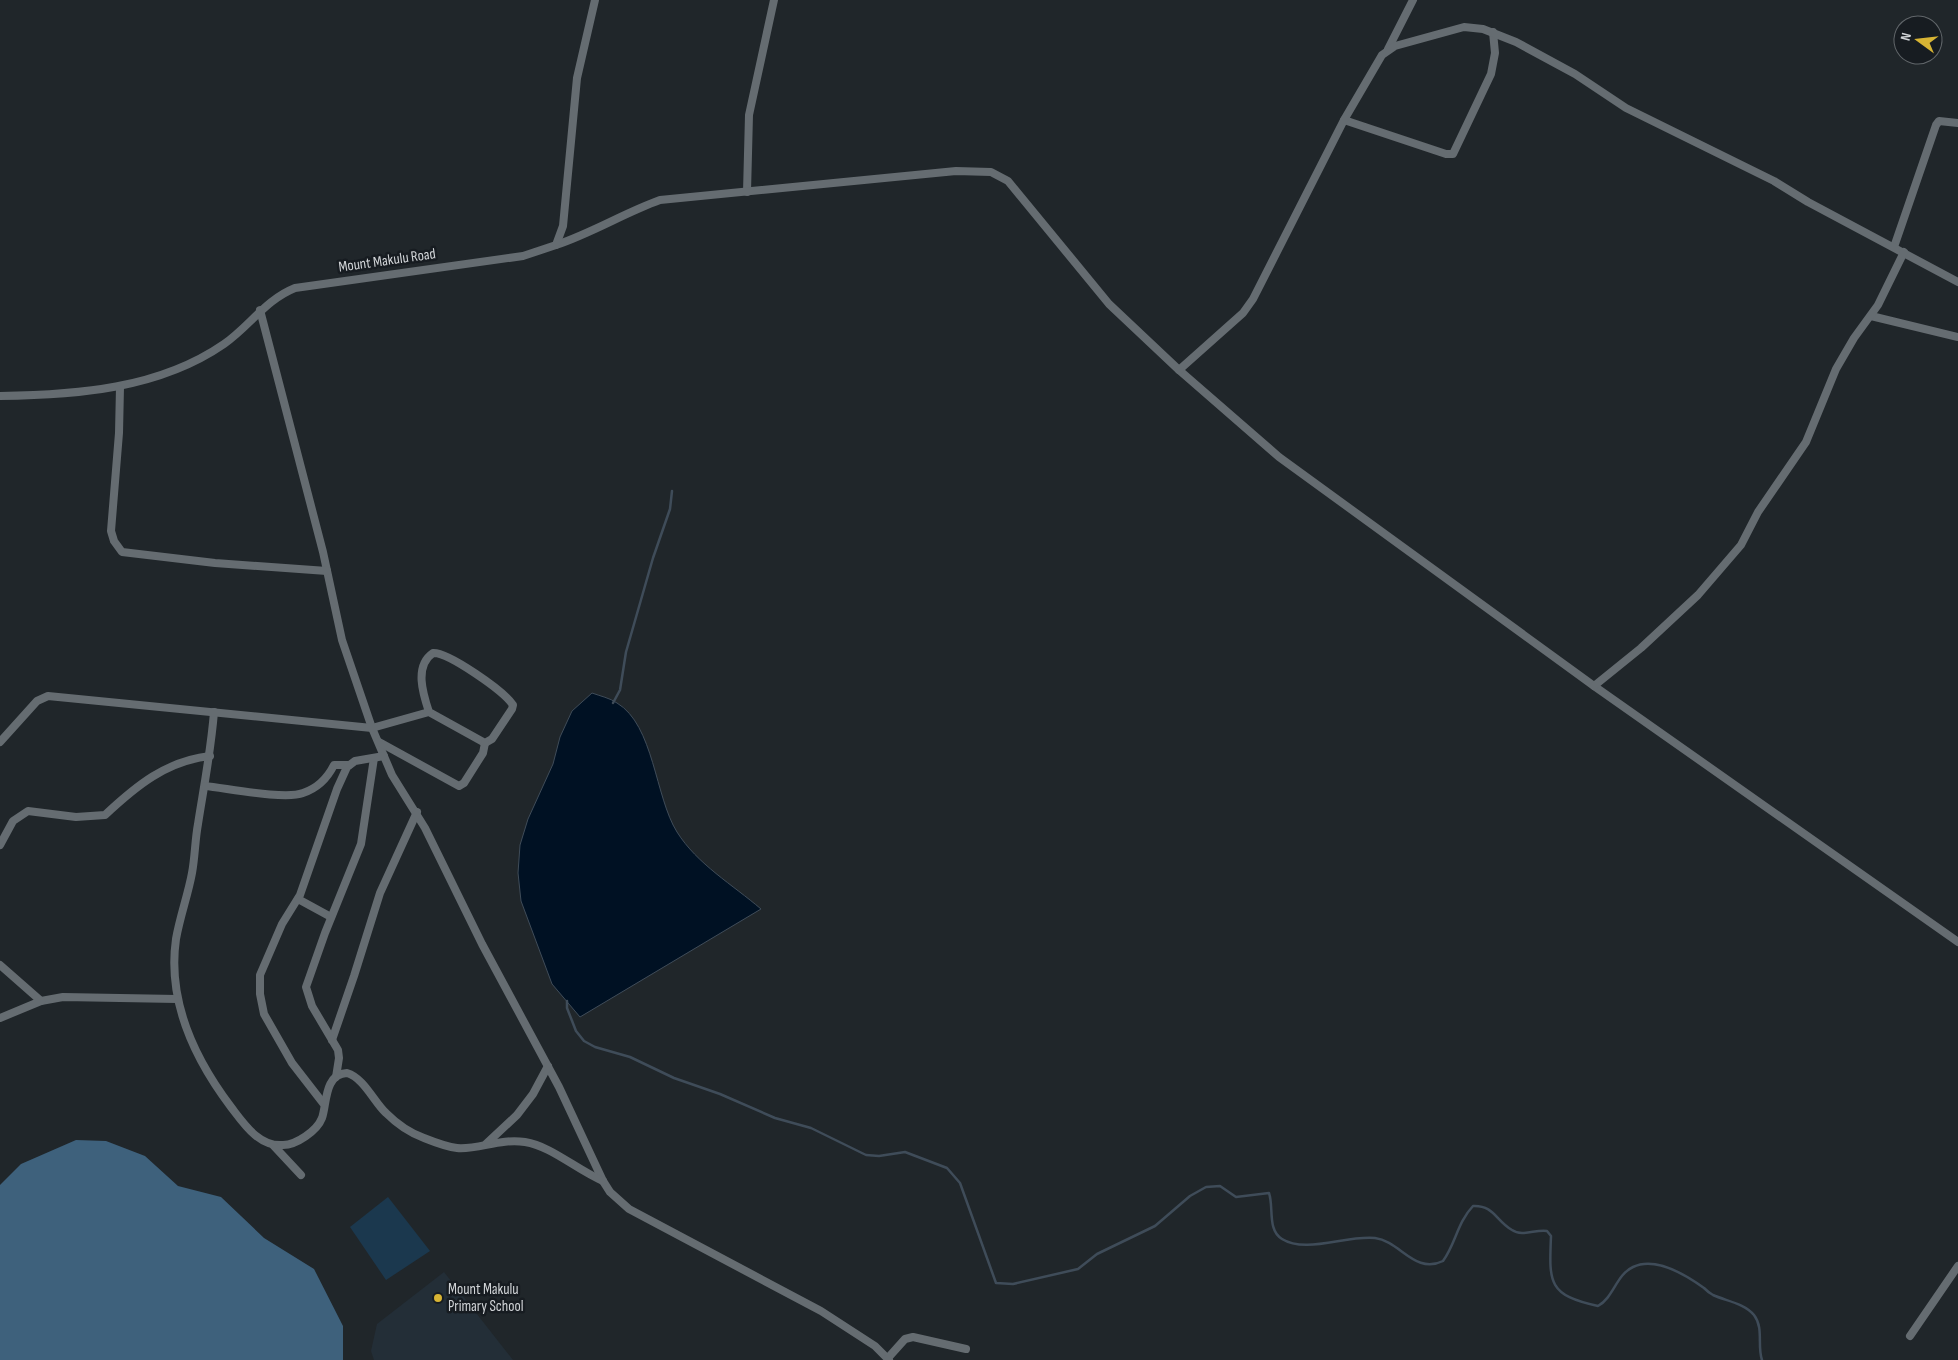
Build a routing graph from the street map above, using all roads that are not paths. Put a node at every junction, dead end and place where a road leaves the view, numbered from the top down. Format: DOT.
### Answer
graph roads {
  1 [pos="595,0"];
  2 [pos="774,0"];
  3 [pos="1413,0"];
  4 [pos="1493,32"];
  5 [pos="1388,50"];
  6 [pos="1344,120"];
  7 [pos="1958,123"];
  8 [pos="747,192"];
  9 [pos="556,245"];
  10 [pos="1894,247"];
  11 [pos="1904,252"];
  12 [pos="1958,282"];
  13 [pos="260,310"];
  14 [pos="1871,316"];
  15 [pos="1958,337"];
  16 [pos="1179,370"];
  17 [pos="120,387"];
  18 [pos="0,396"];
  19 [pos="327,571"];
  20 [pos="1594,686"];
  21 [pos="214,712"];
  22 [pos="429,712"];
  23 [pos="372,728"];
  24 [pos="0,742"];
  25 [pos="379,742"];
  26 [pos="484,744"];
  27 [pos="210,756"];
  28 [pos="384,756"];
  29 [pos="374,758"];
  30 [pos="349,764"];
  31 [pos="205,786"];
  32 [pos="417,812"];
  33 [pos="0,845"];
  34 [pos="298,900"];
  35 [pos="331,917"];
  36 [pos="1958,942"];
  37 [pos="0,965"];
  38 [pos="177,999"];
  39 [pos="41,1001"];
  40 [pos="0,1018"];
  41 [pos="332,1040"];
  42 [pos="339,1064"];
  43 [pos="548,1066"];
  44 [pos="347,1073"];
  45 [pos="336,1077"];
  46 [pos="322,1099"];
  47 [pos="486,1144"];
  48 [pos="273,1145"];
  49 [pos="301,1175"];
  50 [pos="603,1181"];
  51 [pos="1958,1266"];
  52 [pos="1910,1336"];
  53 [pos="966,1349"];
  54 [pos="889,1359"];
  1 -- 9 [label="street"];
  2 -- 8 [label="street"];
  3 -- 5 [label="street"];
  4 -- 5 [label="street"];
  4 -- 6 [label="street"];
  4 -- 10 [label="street"];
  5 -- 6 [label="street"];
  6 -- 16 [label="street"];
  7 -- 10 [label="street"];
  8 -- 9 [label="street, Mount Makulu Road"];
  8 -- 16 [label="street, Mount Makulu Road"];
  9 -- 13 [label="street, Mount Makulu Road"];
  10 -- 11 [label="street"];
  11 -- 12 [label="street"];
  11 -- 14 [label="street"];
  13 -- 17 [label="street, Mount Makulu Road"];
  13 -- 19 [label="street"];
  14 -- 15 [label="street"];
  14 -- 20 [label="street"];
  16 -- 20 [label="street, Mount Makulu Road"];
  17 -- 18 [label="street, Mount Makulu Road"];
  17 -- 19 [label="street"];
  19 -- 23 [label="street"];
  20 -- 36 [label="street, Mount Makulu Road"];
  21 -- 23 [label="street"];
  21 -- 24 [label="street"];
  21 -- 27 [label="street"];
  22 -- 23 [label="street"];
  22 -- 26 [label="street"];
  22 -- 26 [label="street"];
  23 -- 25 [label="street"];
  25 -- 26 [label="street"];
  25 -- 28 [label="street"];
  27 -- 31 [label="street"];
  27 -- 33 [label="street"];
  28 -- 29 [label="street"];
  28 -- 32 [label="street"];
  29 -- 30 [label="street"];
  29 -- 35 [label="street"];
  30 -- 31 [label="street"];
  30 -- 34 [label="street"];
  31 -- 38 [label="street"];
  32 -- 41 [label="street"];
  32 -- 43 [label="street"];
  34 -- 35 [label="street"];
  34 -- 46 [label="street"];
  35 -- 41 [label="street"];
  37 -- 39 [label="street"];
  38 -- 39 [label="street"];
  38 -- 48 [label="street"];
  39 -- 40 [label="street"];
  41 -- 42 [label="street"];
  42 -- 44 [label="street"];
  42 -- 45 [label="street"];
  43 -- 47 [label="street"];
  43 -- 50 [label="street"];
  44 -- 45 [label="street"];
  44 -- 47 [label="street"];
  45 -- 46 [label="street"];
  46 -- 48 [label="street"];
  47 -- 50 [label="street"];
  48 -- 49 [label="street"];
  50 -- 54 [label="street"];
  51 -- 52 [label="street"];
  53 -- 54 [label="street"];
}
